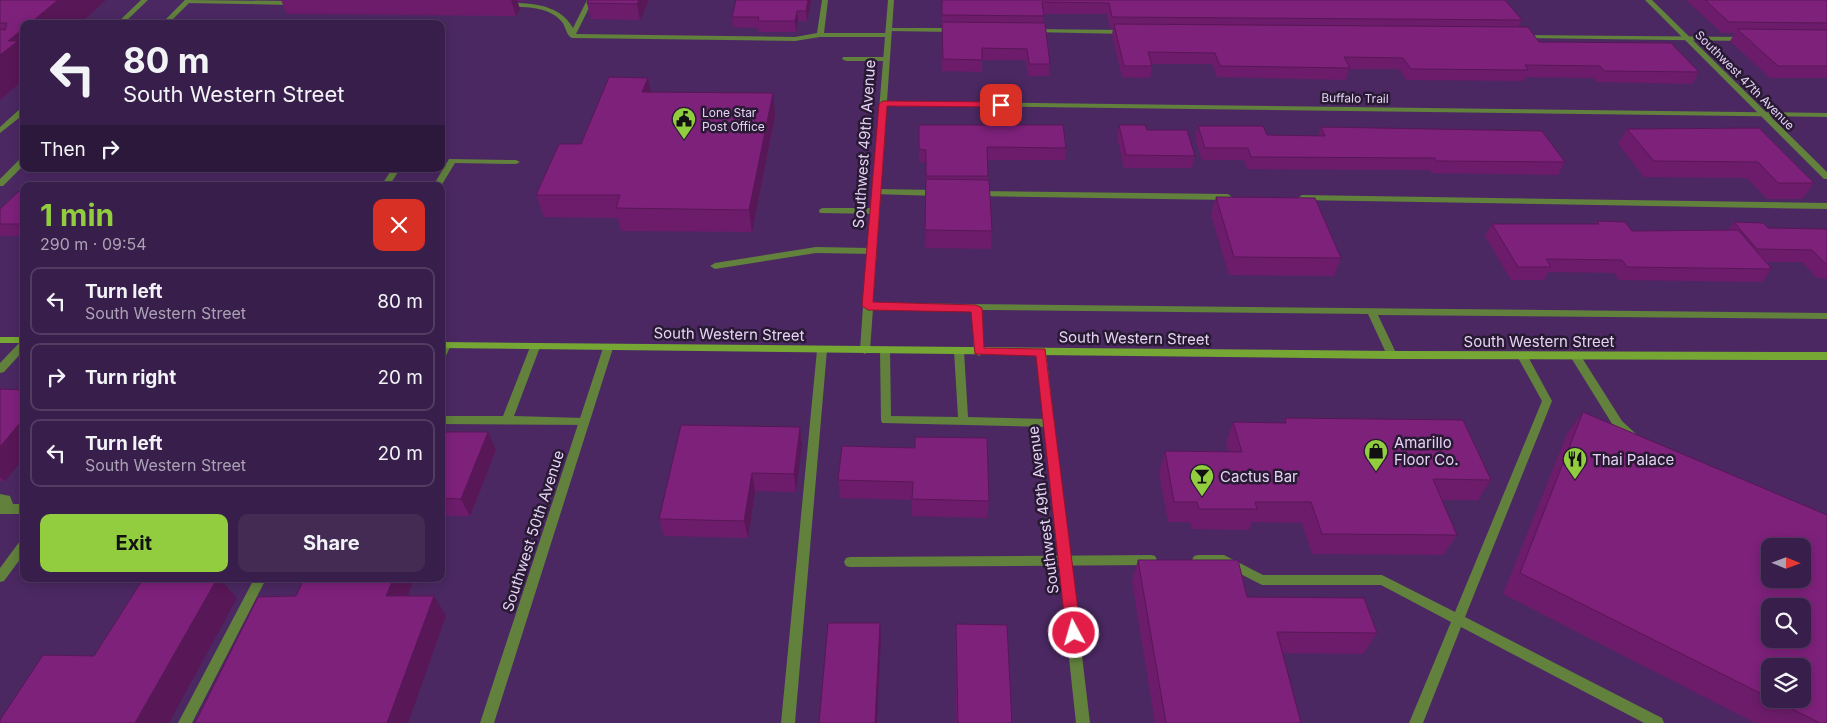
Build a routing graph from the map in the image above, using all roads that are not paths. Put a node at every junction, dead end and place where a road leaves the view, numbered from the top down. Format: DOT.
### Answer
graph roads {
  1 [pos="145,0"];
  2 [pos="543,0"];
  3 [pos="590,0"];
  4 [pos="825,0"];
  5 [pos="891,0"];
  6 [pos="1648,0"];
  7 [pos="188,1"];
  8 [pos="232,1"];
  9 [pos="299,3"];
  10 [pos="495,5"];
  11 [pos="540,7"];
  12 [pos="123,20"];
  13 [pos="168,20"];
  14 [pos="968,31"];
  15 [pos="1018,31"];
  16 [pos="888,32"];
  17 [pos="1138,32"];
  18 [pos="820,35"];
  19 [pos="572,36"];
  20 [pos="1518,37"];
  21 [pos="1688,39"];
  22 [pos="1754,39"];
  23 [pos="846,59"];
  24 [pos="886,59"];
  25 [pos="883,104"];
  26 [pos="20,114"];
  27 [pos="1764,114"];
  28 [pos="1827,115"];
  29 [pos="0,132"];
  30 [pos="445,161"];
  31 [pos="452,161"];
  32 [pos="516,162"];
  33 [pos="20,164"];
  34 [pos="1827,177"];
  35 [pos="439,182"];
  36 [pos="0,184"];
  37 [pos="876,192"];
  38 [pos="946,193"];
  39 [pos="965,194"];
  40 [pos="1243,198"];
  41 [pos="1292,198"];
  42 [pos="1827,206"];
  43 [pos="823,211"];
  44 [pos="875,211"];
  45 [pos="872,251"];
  46 [pos="715,266"];
  47 [pos="868,306"];
  48 [pos="976,308"];
  49 [pos="1372,312"];
  50 [pos="1827,316"];
  51 [pos="0,340"];
  52 [pos="20,341"];
  53 [pos="445,345"];
  54 [pos="20,346"];
  55 [pos="535,346"];
  56 [pos="608,348"];
  57 [pos="822,350"];
  58 [pos="865,350"];
  59 [pos="885,351"];
  60 [pos="960,351"];
  61 [pos="979,352"];
  62 [pos="1041,352"];
  63 [pos="1392,355"];
  64 [pos="1522,356"];
  65 [pos="1575,356"];
  66 [pos="1827,356"];
  67 [pos="0,370"];
  68 [pos="445,420"];
  69 [pos="507,420"];
  70 [pos="963,421"];
  71 [pos="584,422"];
  72 [pos="1050,423"];
  73 [pos="1638,443"];
  74 [pos="0,499"];
  75 [pos="4,509"];
  76 [pos="20,509"];
  77 [pos="20,550"];
  78 [pos="1165,560"];
  79 [pos="1185,560"];
  80 [pos="1066,561"];
  81 [pos="850,562"];
  82 [pos="0,578"];
  83 [pos="258,582"];
  84 [pos="1458,621"];
  85 [pos="185,723"];
  86 [pos="487,723"];
  87 [pos="788,723"];
  88 [pos="1083,723"];
  89 [pos="1416,723"];
  90 [pos="1657,723"];
  1 -- 12 [label="street"];
  2 -- 11 [label="street"];
  3 -- 19 [label="street"];
  4 -- 18 [label="street"];
  5 -- 16 [label="street, Southwest 49th Avenue"];
  6 -- 21 [label="street, Southwest 47th Avenue"];
  7 -- 8 [label="street"];
  7 -- 13 [label="street"];
  8 -- 9 [label="street"];
  10 -- 11 [label="street"];
  11 -- 19 [label="street"];
  14 -- 16 [label="street"];
  15 -- 17 [label="street"];
  16 -- 18 [label="street"];
  16 -- 24 [label="street, Southwest 49th Avenue"];
  18 -- 19 [label="street"];
  20 -- 21 [label="street"];
  21 -- 22 [label="street"];
  21 -- 27 [label="street, Southwest 47th Avenue"];
  23 -- 24 [label="street"];
  24 -- 25 [label="street, Southwest 49th Avenue"];
  25 -- 27 [label="street, Buffalo Trail"];
  25 -- 37 [label="street, Southwest 49th Avenue"];
  26 -- 29 [label="street"];
  27 -- 28 [label="street, Buffalo Trail"];
  27 -- 34 [label="street, Southwest 47th Avenue"];
  30 -- 31 [label="street"];
  31 -- 32 [label="street"];
  31 -- 35 [label="street"];
  33 -- 36 [label="street"];
  37 -- 38 [label="street"];
  37 -- 44 [label="street, Southwest 49th Avenue"];
  39 -- 40 [label="street"];
  41 -- 42 [label="street"];
  43 -- 44 [label="street"];
  44 -- 45 [label="street, Southwest 49th Avenue"];
  45 -- 46 [label="street"];
  45 -- 47 [label="street, Southwest 49th Avenue"];
  47 -- 48 [label="street, South Western Street"];
  47 -- 58 [label="street, Southwest 49th Avenue"];
  48 -- 49 [label="street, South Western Street"];
  48 -- 61 [label="street"];
  49 -- 50 [label="street, South Western Street"];
  49 -- 63 [label="street"];
  51 -- 52 [label="main road"];
  53 -- 55 [label="main road, South Western Street"];
  54 -- 67 [label="street"];
  55 -- 56 [label="main road, South Western Street"];
  55 -- 69 [label="street"];
  56 -- 57 [label="main road, South Western Street"];
  56 -- 71 [label="street, Southwest 50th Avenue"];
  57 -- 58 [label="main road, South Western Street"];
  57 -- 87 [label="street"];
  58 -- 59 [label="main road, South Western Street"];
  59 -- 60 [label="main road, South Western Street"];
  59 -- 70 [label="street"];
  60 -- 61 [label="main road, South Western Street"];
  60 -- 70 [label="street"];
  61 -- 62 [label="main road, South Western Street"];
  62 -- 63 [label="main road, South Western Street"];
  62 -- 72 [label="street, Southwest 49th Avenue"];
  63 -- 64 [label="main road, South Western Street"];
  64 -- 65 [label="main road, South Western Street"];
  64 -- 84 [label="street"];
  65 -- 66 [label="main road, South Western Street"];
  65 -- 73 [label="street"];
  68 -- 69 [label="street"];
  69 -- 71 [label="street"];
  70 -- 72 [label="street"];
  71 -- 86 [label="street, Southwest 50th Avenue"];
  72 -- 80 [label="street, Southwest 49th Avenue"];
  74 -- 75 [label="street"];
  75 -- 76 [label="street"];
  77 -- 82 [label="street"];
  78 -- 80 [label="street"];
  79 -- 84 [label="street"];
  80 -- 81 [label="street"];
  80 -- 88 [label="street, Southwest 49th Avenue"];
  83 -- 85 [label="street"];
  84 -- 89 [label="street"];
  84 -- 90 [label="street"];
}
